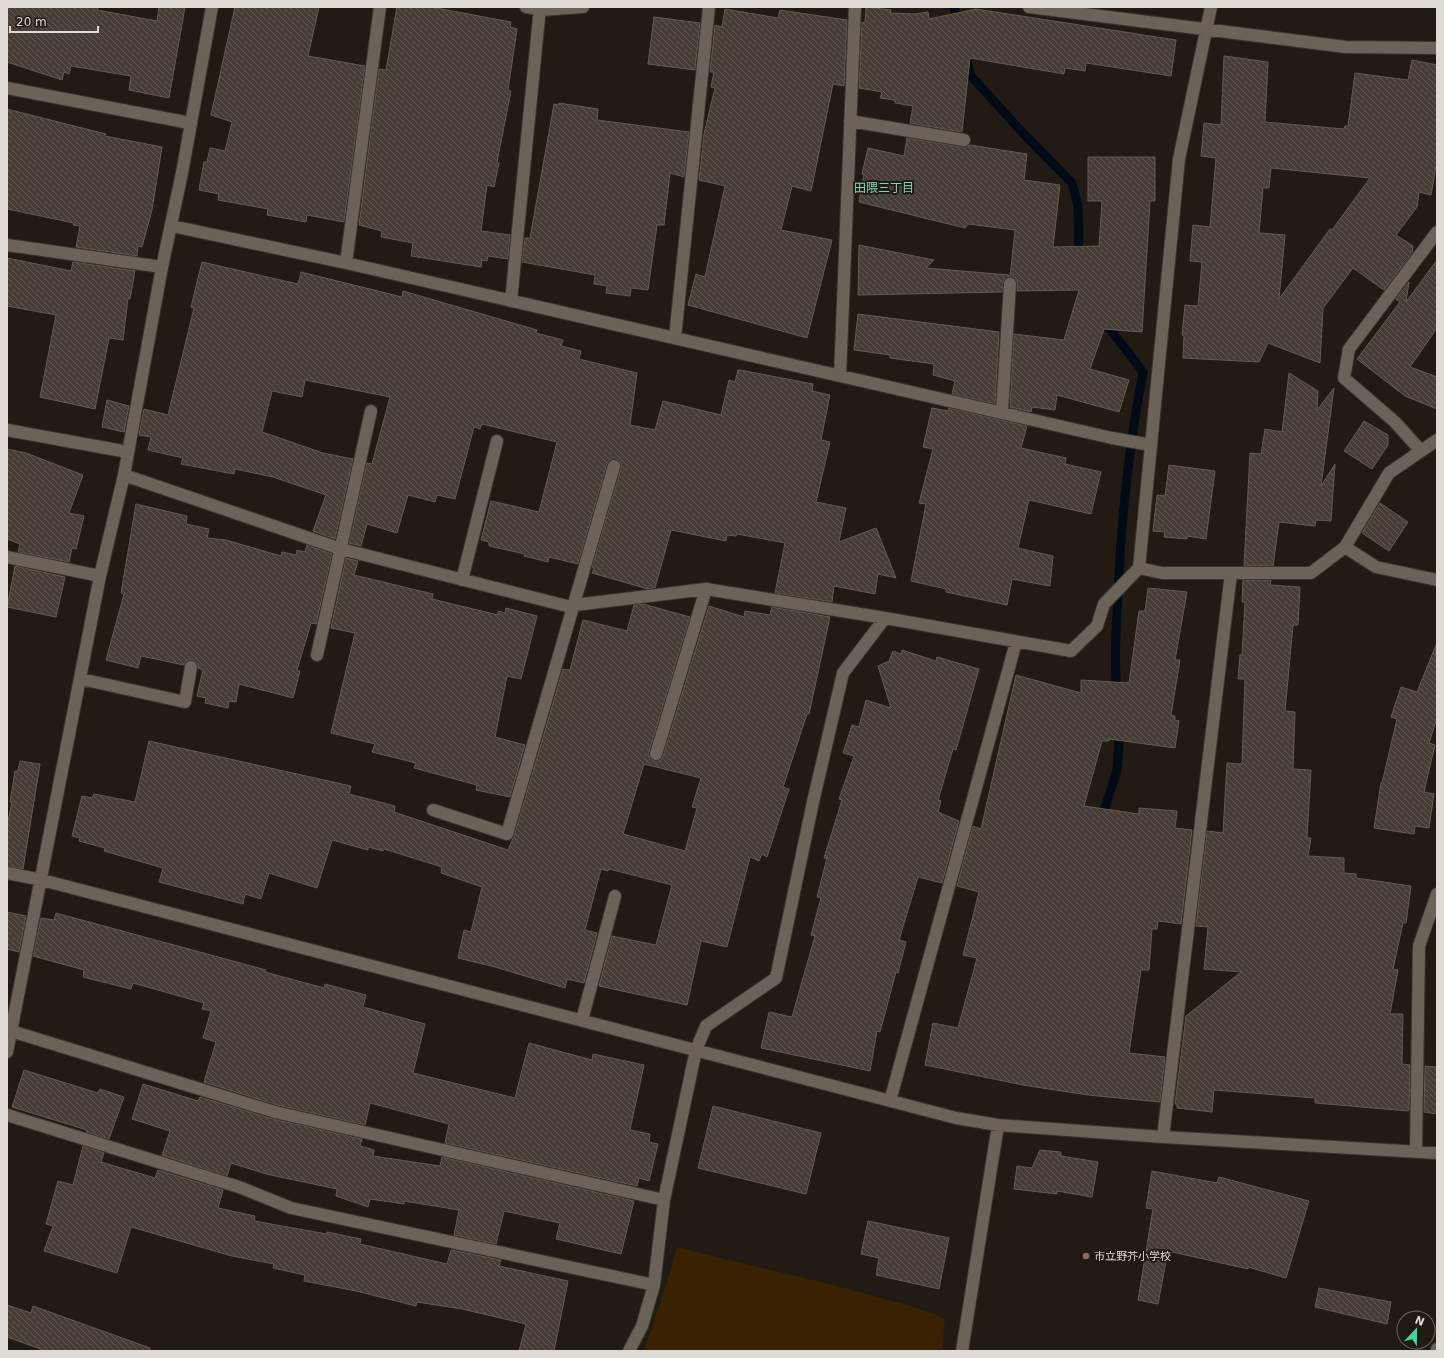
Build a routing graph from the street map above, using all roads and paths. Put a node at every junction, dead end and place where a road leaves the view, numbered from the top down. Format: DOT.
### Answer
graph roads {
  1 [pos="212,7"];
  2 [pos="380,7"];
  3 [pos="526,7"];
  4 [pos="583,7"];
  5 [pos="709,7"];
  6 [pos="855,7"];
  7 [pos="1029,7"];
  8 [pos="1211,7"];
  9 [pos="540,8"];
  10 [pos="1206,30"];
  11 [pos="1437,48"];
  12 [pos="7,88"];
  13 [pos="850,121"];
  14 [pos="190,123"];
  15 [pos="964,140"];
  16 [pos="172,226"];
  17 [pos="1437,232"];
  18 [pos="7,245"];
  19 [pos="346,263"];
  20 [pos="162,267"];
  21 [pos="1010,284"];
  22 [pos="511,301"];
  23 [pos="674,338"];
  24 [pos="840,376"];
  25 [pos="371,411"];
  26 [pos="1002,412"];
  27 [pos="7,430"];
  28 [pos="1437,440"];
  29 [pos="497,441"];
  30 [pos="1146,445"];
  31 [pos="1422,451"];
  32 [pos="128,452"];
  33 [pos="614,466"];
  34 [pos="124,475"];
  35 [pos="1345,547"];
  36 [pos="341,549"];
  37 [pos="7,557"];
  38 [pos="1139,568"];
  39 [pos="1231,573"];
  40 [pos="100,576"];
  41 [pos="462,580"];
  42 [pos="1437,580"];
  43 [pos="706,589"];
  44 [pos="574,605"];
  45 [pos="885,618"];
  46 [pos="1016,642"];
  47 [pos="317,655"];
  48 [pos="191,667"];
  49 [pos="81,680"];
  50 [pos="656,754"];
  51 [pos="433,810"];
  52 [pos="7,873"];
  53 [pos="42,880"];
  54 [pos="615,896"];
  55 [pos="1437,896"];
  56 [pos="582,1020"];
  57 [pos="11,1031"];
  58 [pos="696,1050"];
  59 [pos="7,1052"];
  60 [pos="890,1101"];
  61 [pos="7,1115"];
  62 [pos="998,1125"];
  63 [pos="1163,1137"];
  64 [pos="1416,1151"];
  65 [pos="1437,1153"];
  66 [pos="664,1200"];
  67 [pos="654,1285"];
  68 [pos="629,1351"];
  69 [pos="962,1351"];
  1 -- 14 [label="street"];
  2 -- 19 [label="street"];
  3 -- 9 [label="street"];
  4 -- 9 [label="street"];
  5 -- 23 [label="street"];
  6 -- 13 [label="street"];
  7 -- 10 [label="street"];
  8 -- 10 [label="street"];
  9 -- 22 [label="street"];
  10 -- 11 [label="street"];
  10 -- 30 [label="street"];
  12 -- 14 [label="street"];
  13 -- 15 [label="street"];
  13 -- 24 [label="street"];
  14 -- 16 [label="street"];
  16 -- 19 [label="street"];
  16 -- 20 [label="street"];
  17 -- 31 [label="street"];
  18 -- 20 [label="street"];
  19 -- 22 [label="street"];
  20 -- 32 [label="street"];
  21 -- 26 [label="street"];
  22 -- 23 [label="street"];
  23 -- 24 [label="street"];
  24 -- 26 [label="street"];
  25 -- 36 [label="street"];
  26 -- 30 [label="street"];
  27 -- 32 [label="street"];
  28 -- 31 [label="street"];
  29 -- 41 [label="street"];
  30 -- 38 [label="street"];
  31 -- 35 [label="street"];
  32 -- 34 [label="street"];
  33 -- 44 [label="street"];
  34 -- 36 [label="street"];
  34 -- 40 [label="street"];
  35 -- 39 [label="street"];
  35 -- 42 [label="street"];
  36 -- 41 [label="street"];
  36 -- 47 [label="street"];
  37 -- 40 [label="street"];
  38 -- 39 [label="street"];
  38 -- 46 [label="street"];
  39 -- 63 [label="street"];
  40 -- 49 [label="street"];
  41 -- 44 [label="street"];
  43 -- 44 [label="street"];
  43 -- 45 [label="street"];
  43 -- 50 [label="street"];
  44 -- 51 [label="street"];
  45 -- 46 [label="street"];
  45 -- 58 [label="street"];
  46 -- 60 [label="street"];
  48 -- 49 [label="street"];
  49 -- 53 [label="street"];
  52 -- 53 [label="street"];
  53 -- 56 [label="street"];
  53 -- 57 [label="street"];
  54 -- 56 [label="street"];
  55 -- 64 [label="street"];
  56 -- 58 [label="street"];
  57 -- 59 [label="street"];
  57 -- 66 [label="street"];
  58 -- 60 [label="street"];
  58 -- 66 [label="street"];
  60 -- 62 [label="street"];
  61 -- 67 [label="street"];
  62 -- 63 [label="street"];
  62 -- 69 [label="street"];
  63 -- 64 [label="street"];
  64 -- 65 [label="street"];
  66 -- 67 [label="street"];
  67 -- 68 [label="street"];
}
